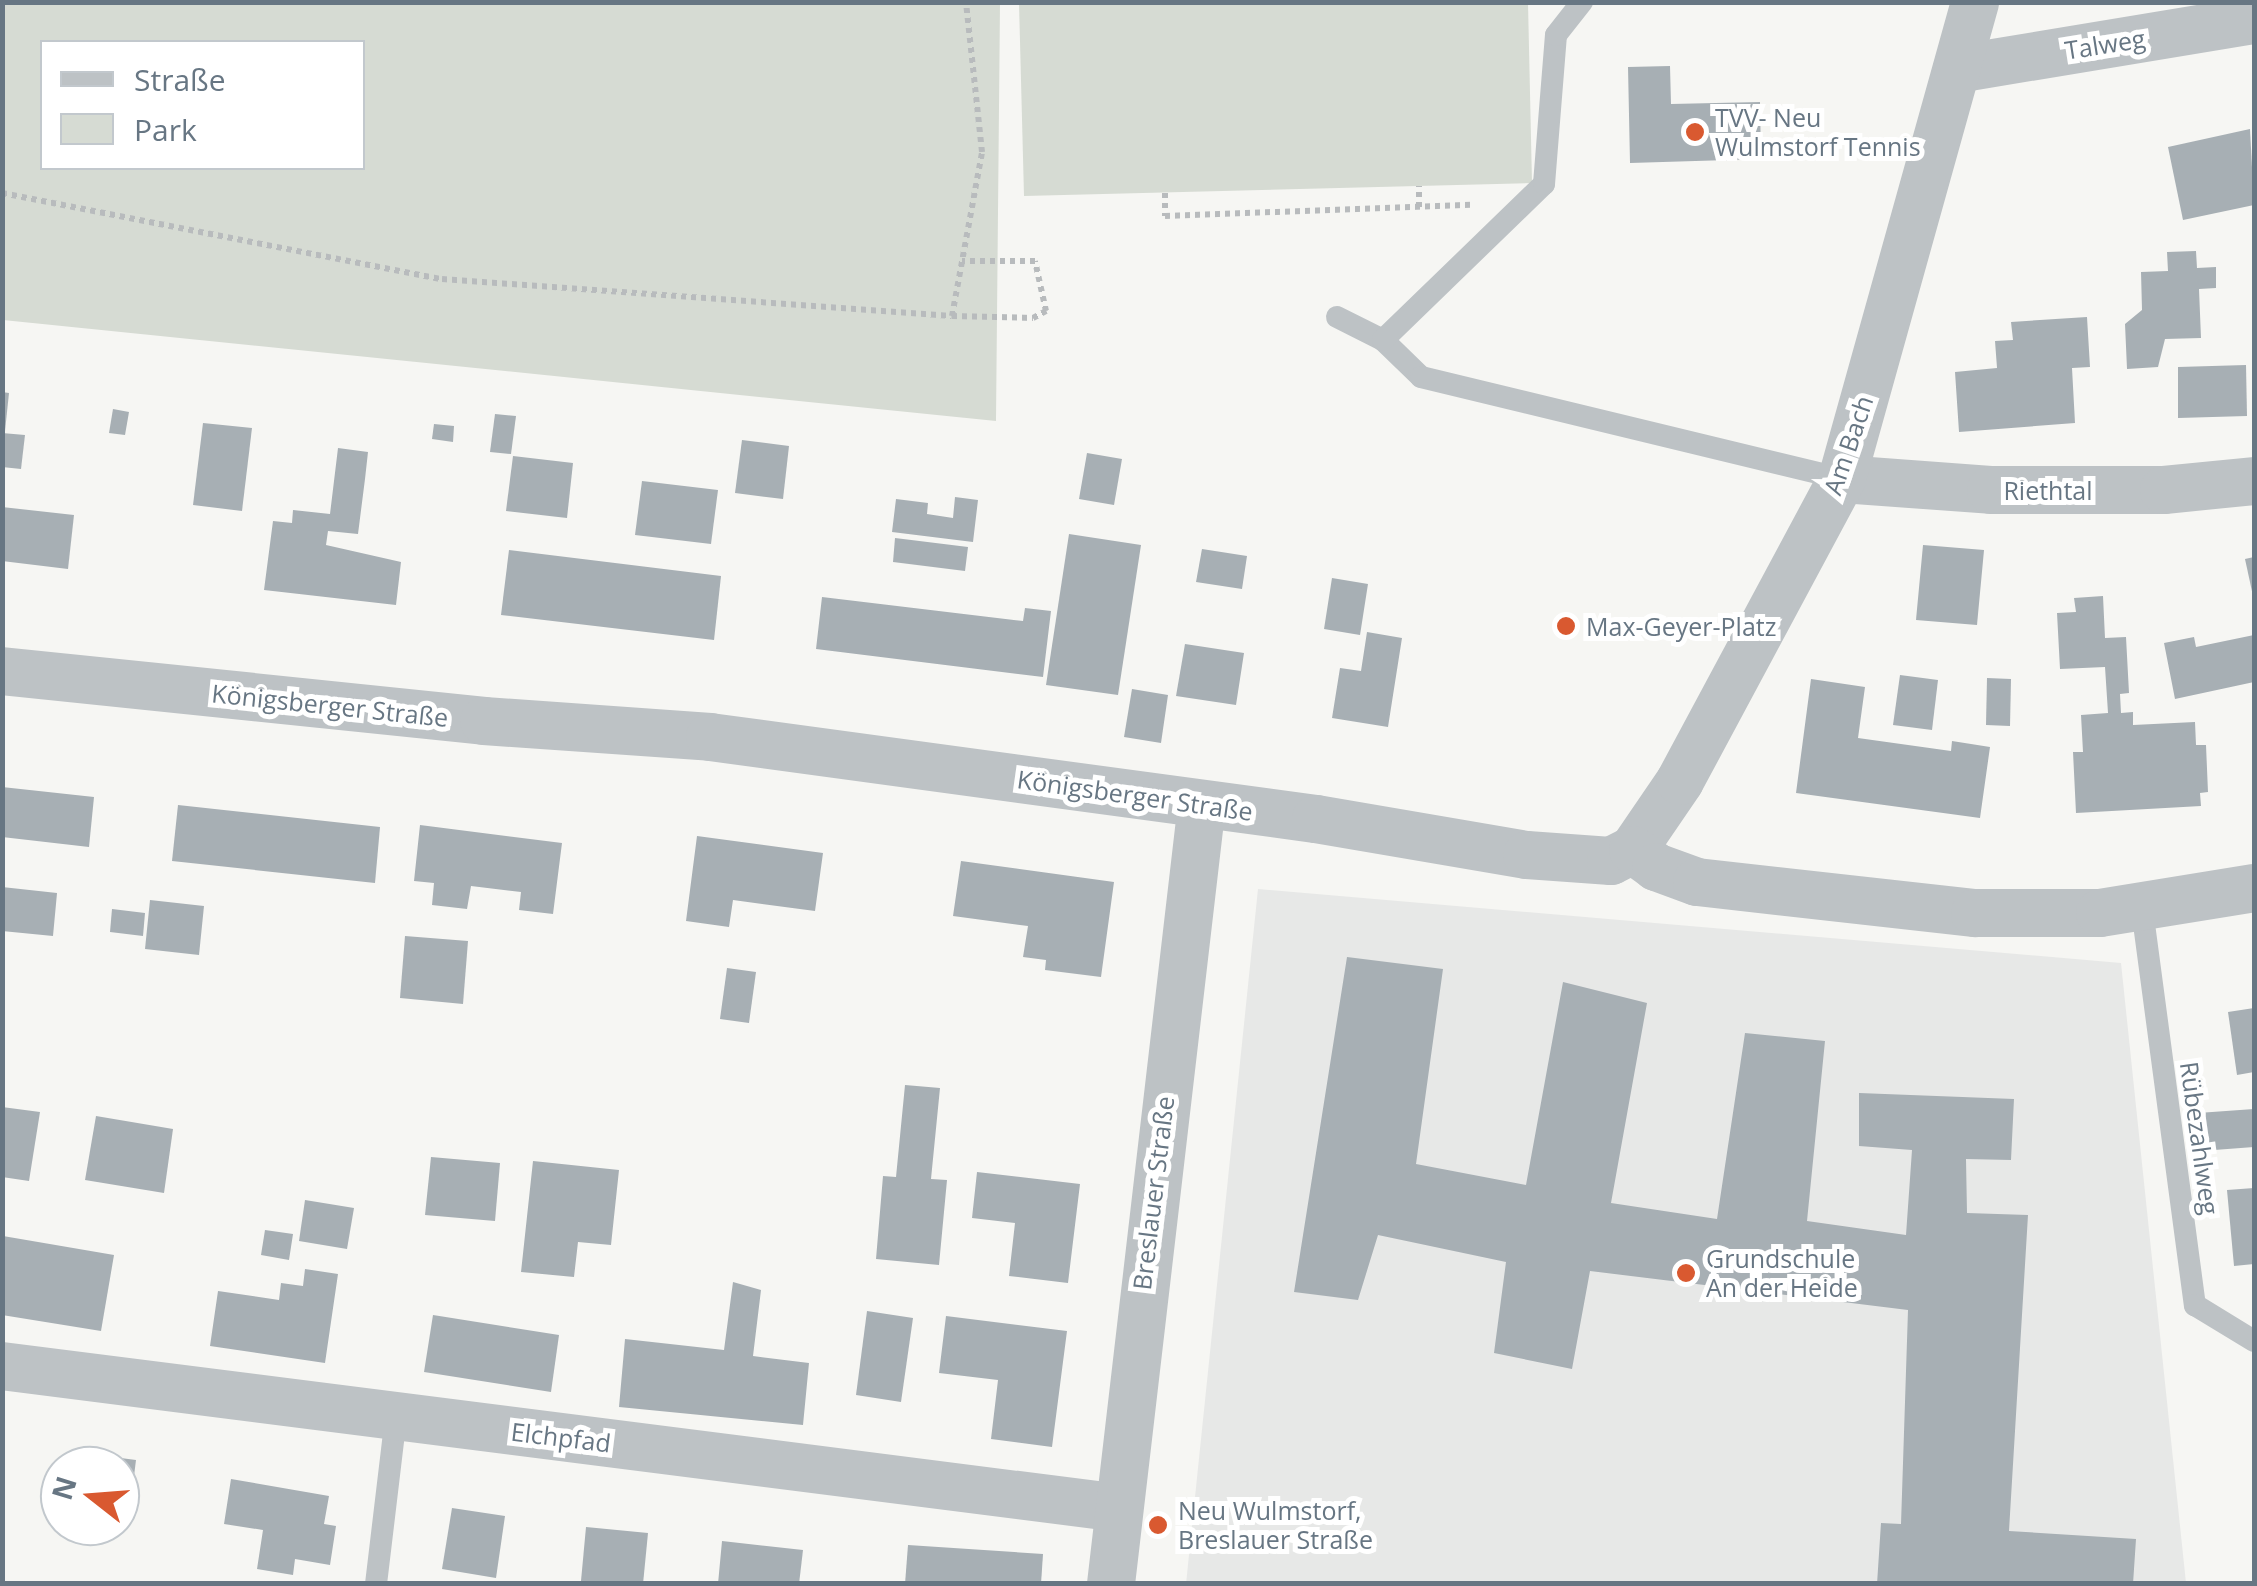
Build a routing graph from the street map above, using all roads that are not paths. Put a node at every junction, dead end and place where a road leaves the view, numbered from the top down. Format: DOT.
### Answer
graph roads {
  1 [pos="1582,2"];
  2 [pos="1975,2"];
  3 [pos="2254,20"];
  4 [pos="1956,69"];
  5 [pos="1336,317"];
  6 [pos="1384,340"];
  7 [pos="1842,479"];
  8 [pos="2254,482"];
  9 [pos="2,671"];
  10 [pos="1202,804"];
  11 [pos="1633,850"];
  12 [pos="2254,888"];
  13 [pos="2142,909"];
  14 [pos="2254,1341"];
  15 [pos="2,1366"];
  16 [pos="396,1416"];
  17 [pos="1118,1508"];
  18 [pos="376,1584"];
  19 [pos="1111,1584"];
  1 -- 6 [label="lane"];
  2 -- 4 [label="street, Am Bach"];
  3 -- 4 [label="street, Talweg"];
  4 -- 7 [label="street, Am Bach"];
  5 -- 6 [label="lane"];
  6 -- 7 [label="lane"];
  7 -- 8 [label="street, Riethtal"];
  7 -- 11 [label="street, Am Bach"];
  9 -- 10 [label="street, Königsberger Straße"];
  10 -- 11 [label="street, Königsberger Straße"];
  10 -- 17 [label="street, Breslauer Straße"];
  11 -- 13 [label="street"];
  12 -- 13 [label="street"];
  13 -- 14 [label="lane, Rübezahlweg"];
  15 -- 16 [label="street, Elchpfad"];
  16 -- 17 [label="street, Elchpfad"];
  16 -- 18 [label="lane"];
  17 -- 19 [label="street, Breslauer Straße"];
}
